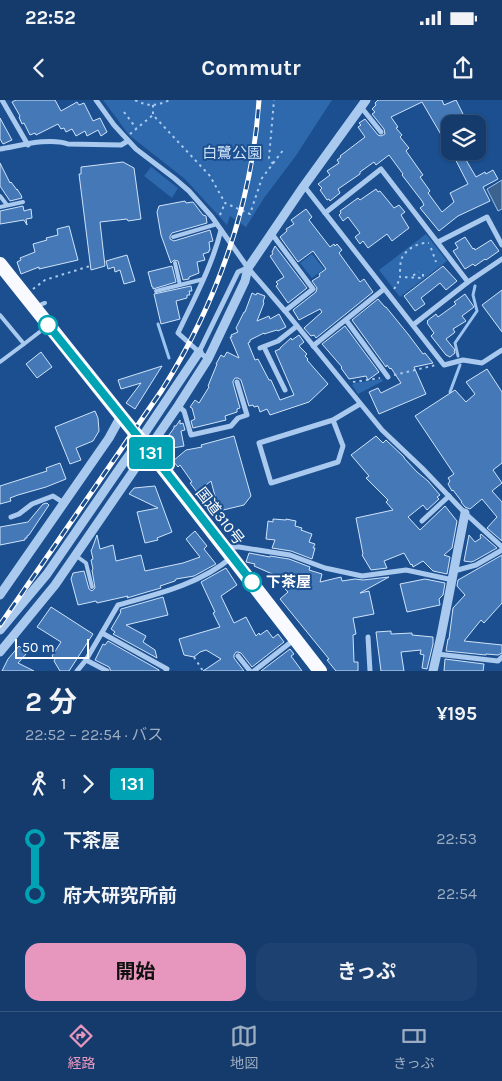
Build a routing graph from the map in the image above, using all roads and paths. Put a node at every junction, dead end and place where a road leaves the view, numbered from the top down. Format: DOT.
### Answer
graph roads {
  1 [pos="2,100"];
  2 [pos="96,100"];
  3 [pos="135,100"];
  4 [pos="170,100"];
  5 [pos="274,100"];
  6 [pos="363,103"];
  7 [pos="153,105"];
  8 [pos="124,112"];
  9 [pos="153,114"];
  10 [pos="136,128"];
  11 [pos="381,132"];
  12 [pos="128,141"];
  13 [pos="28,145"];
  14 [pos="0,149"];
  15 [pos="284,149"];
  16 [pos="273,164"];
  17 [pos="304,186"];
  18 [pos="0,196"];
  19 [pos="24,202"];
  20 [pos="225,203"];
  21 [pos="7,205"];
  22 [pos="0,207"];
  23 [pos="325,213"];
  24 [pos="216,222"];
  25 [pos="221,230"];
  26 [pos="272,234"];
  27 [pos="173,237"];
  28 [pos="438,242"];
  29 [pos="502,245"];
  30 [pos="502,259"];
  31 [pos="436,262"];
  32 [pos="175,263"];
  33 [pos="0,264"];
  34 [pos="90,266"];
  35 [pos="248,268"];
  36 [pos="419,272"];
  37 [pos="423,274"];
  38 [pos="400,277"];
  39 [pos="412,278"];
  40 [pos="205,279"];
  41 [pos="468,282"];
  42 [pos="180,285"];
  43 [pos="384,289"];
  44 [pos="394,289"];
  45 [pos="31,291"];
  46 [pos="156,291"];
  47 [pos="285,311"];
  48 [pos="0,315"];
  49 [pos="346,320"];
  50 [pos="48,325"];
  51 [pos="413,325"];
  52 [pos="297,326"];
  53 [pos="24,344"];
  54 [pos="313,346"];
  55 [pos="502,350"];
  56 [pos="199,352"];
  57 [pos="208,359"];
  58 [pos="0,362"];
  59 [pos="388,377"];
  60 [pos="237,382"];
  61 [pos="285,390"];
  62 [pos="360,404"];
  63 [pos="178,406"];
  64 [pos="121,416"];
  65 [pos="333,420"];
  66 [pos="144,445"];
  67 [pos="449,496"];
  68 [pos="64,503"];
  69 [pos="466,514"];
  70 [pos="11,517"];
  71 [pos="422,521"];
  72 [pos="502,549"];
  73 [pos="229,552"];
  74 [pos="75,555"];
  75 [pos="453,575"];
  76 [pos="92,587"];
  77 [pos="0,595"];
  78 [pos="0,630"];
  79 [pos="102,633"];
  80 [pos="295,638"];
  81 [pos="368,638"];
  82 [pos="0,652"];
  83 [pos="437,654"];
  84 [pos="238,656"];
  85 [pos="194,657"];
  86 [pos="502,657"];
  87 [pos="86,660"];
  88 [pos="77,671"];
  89 [pos="107,671"];
  90 [pos="166,671"];
  91 [pos="203,671"];
  92 [pos="252,671"];
  93 [pos="320,671"];
  94 [pos="370,671"];
  95 [pos="433,671"];
  1 -- 13 [label="street"];
  2 -- 12 [label="street"];
  3 -- 7 [label="path"];
  4 -- 7 [label="path"];
  5 -- 16 [label="path"];
  6 -- 11 [label="street"];
  6 -- 17 [label="street"];
  7 -- 9 [label="path"];
  8 -- 10 [label="path"];
  9 -- 10 [label="path"];
  9 -- 20 [label="path"];
  10 -- 12 [label="path"];
  12 -- 13 [label="street"];
  12 -- 24 [label="street"];
  13 -- 14 [label="street"];
  15 -- 16 [label="path"];
  16 -- 20 [label="path"];
  17 -- 23 [label="street"];
  17 -- 26 [label="street"];
  18 -- 21 [label="lane"];
  19 -- 21 [label="lane"];
  20 -- 24 [label="path"];
  21 -- 22 [label="lane"];
  23 -- 28 [label="street"];
  23 -- 43 [label="street"];
  24 -- 25 [label="street"];
  24 -- 27 [label="lane"];
  25 -- 35 [label="street"];
  25 -- 40 [label="street"];
  26 -- 35 [label="street"];
  26 -- 47 [label="street"];
  28 -- 29 [label="street"];
  28 -- 41 [label="street"];
  30 -- 41 [label="street"];
  31 -- 38 [label="path"];
  32 -- 42 [label="lane"];
  33 -- 50 [label="highway, 国道310号"];
  34 -- 45 [label="path"];
  35 -- 47 [label="street"];
  35 -- 56 [label="street"];
  35 -- 57 [label="street"];
  36 -- 39 [label="path"];
  37 -- 39 [label="path"];
  38 -- 39 [label="path"];
  38 -- 44 [label="path"];
  40 -- 42 [label="lane"];
  40 -- 56 [label="street"];
  41 -- 51 [label="street"];
  42 -- 46 [label="lane"];
  43 -- 49 [label="street"];
  43 -- 51 [label="street"];
  47 -- 52 [label="street"];
  48 -- 53 [label="lane"];
  49 -- 54 [label="street"];
  49 -- 59 [label="street"];
  50 -- 53 [label="lane"];
  50 -- 64 [label="highway, 国道310号"];
  51 -- 55 [label="street"];
  52 -- 54 [label="street"];
  52 -- 61 [label="street"];
  53 -- 58 [label="lane"];
  54 -- 62 [label="street"];
  56 -- 57 [label="street"];
  56 -- 66 [label="street"];
  57 -- 63 [label="street"];
  60 -- 63 [label="street"];
  62 -- 65 [label="street"];
  62 -- 67 [label="street"];
  63 -- 66 [label="street"];
  64 -- 66 [label="highway, 国道310号"];
  64 -- 68 [label="street"];
  65 -- 65 [label="street"];
  66 -- 73 [label="highway, 国道310号"];
  66 -- 74 [label="street"];
  66 -- 78 [label="street"];
  67 -- 69 [label="street"];
  67 -- 71 [label="street"];
  68 -- 70 [label="street"];
  68 -- 77 [label="street"];
  69 -- 72 [label="street"];
  69 -- 75 [label="street"];
  72 -- 75 [label="street"];
  73 -- 75 [label="street"];
  73 -- 79 [label="street"];
  73 -- 80 [label="highway, 国道310号"];
  74 -- 76 [label="lane"];
  74 -- 82 [label="street"];
  75 -- 83 [label="street"];
  79 -- 87 [label="street"];
  79 -- 90 [label="street"];
  80 -- 92 [label="street"];
  80 -- 93 [label="highway, 国道310号"];
  81 -- 94 [label="street"];
  83 -- 86 [label="street"];
  83 -- 95 [label="street"];
  84 -- 92 [label="street"];
  85 -- 91 [label="path"];
  87 -- 88 [label="street"];
  87 -- 89 [label="street"];
}
